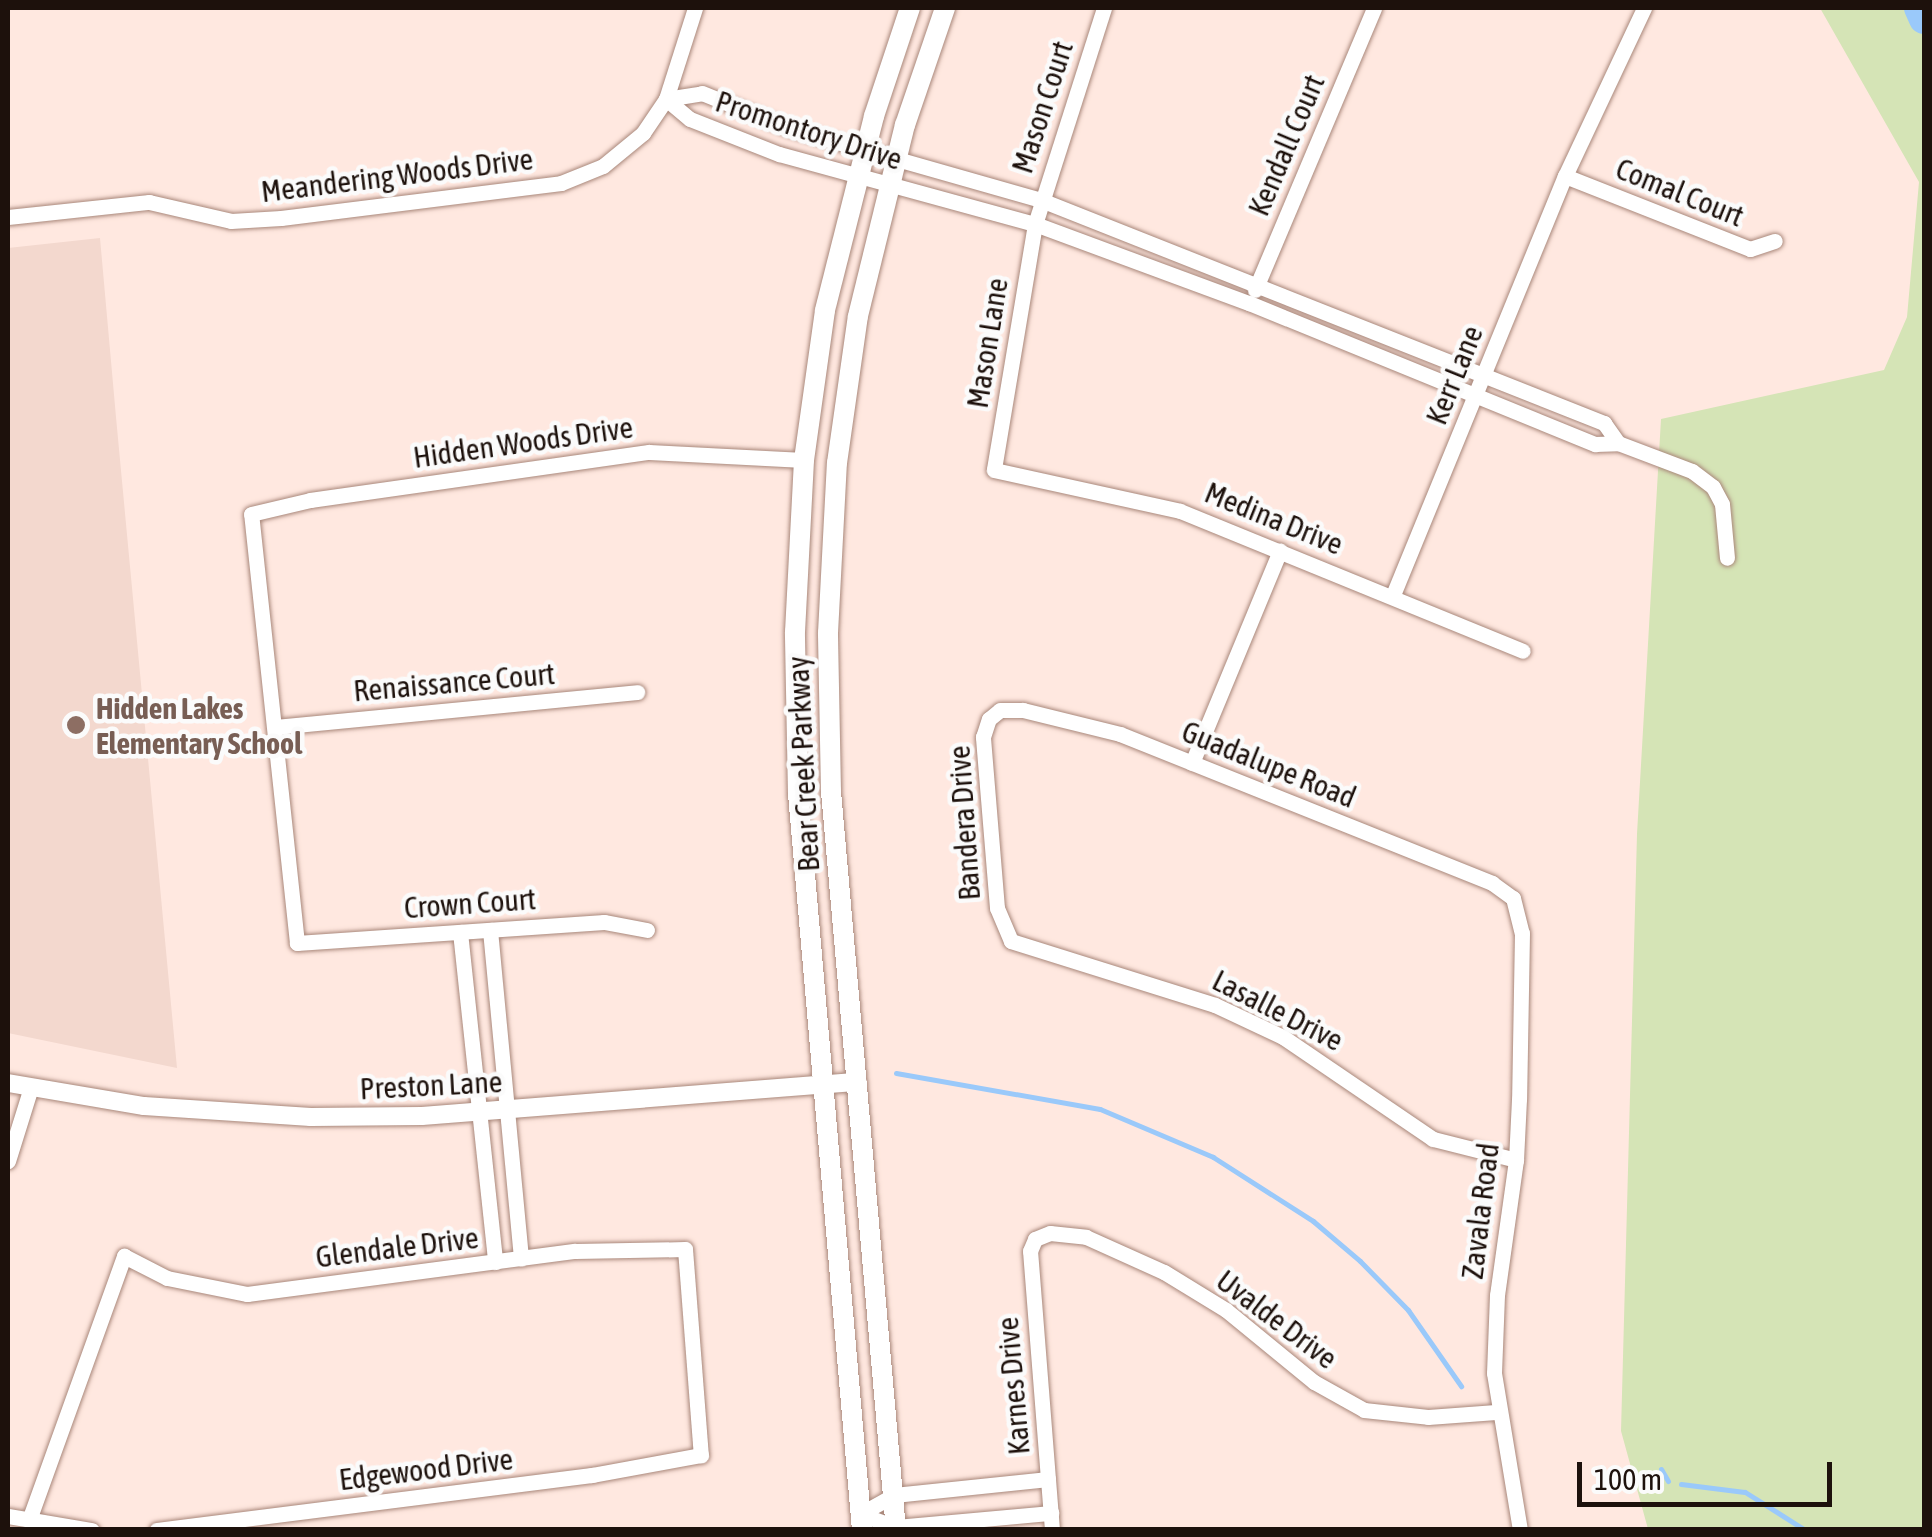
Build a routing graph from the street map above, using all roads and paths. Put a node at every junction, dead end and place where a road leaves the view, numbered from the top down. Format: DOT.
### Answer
graph roads {
  1 [pos="695,8"];
  2 [pos="910,8"];
  3 [pos="944,8"];
  4 [pos="1104,8"];
  5 [pos="1374,8"];
  6 [pos="1644,8"];
  7 [pos="666,99"];
  8 [pos="788,128"];
  9 [pos="865,148"];
  10 [pos="780,154"];
  11 [pos="897,158"];
  12 [pos="858,176"];
  13 [pos="1565,176"];
  14 [pos="967,178"];
  15 [pos="890,185"];
  16 [pos="1041,200"];
  17 [pos="961,207"];
  18 [pos="8,217"];
  19 [pos="1034,224"];
  20 [pos="1775,241"];
  21 [pos="1258,282"];
  22 [pos="1249,303"];
  23 [pos="1485,374"];
  24 [pos="1477,396"];
  25 [pos="1618,442"];
  26 [pos="804,460"];
  27 [pos="994,470"];
  28 [pos="1280,551"];
  29 [pos="1727,558"];
  30 [pos="1393,595"];
  31 [pos="1523,650"];
  32 [pos="637,692"];
  33 [pos="994,712"];
  34 [pos="275,727"];
  35 [pos="1192,763"];
  36 [pos="1514,898"];
  37 [pos="490,930"];
  38 [pos="647,930"];
  39 [pos="460,932"];
  40 [pos="1004,932"];
  41 [pos="858,1082"];
  42 [pos="8,1083"];
  43 [pos="825,1085"];
  44 [pos="32,1087"];
  45 [pos="508,1110"];
  46 [pos="479,1112"];
  47 [pos="1516,1160"];
  48 [pos="8,1161"];
  49 [pos="1035,1239"];
  50 [pos="521,1259"];
  51 [pos="495,1262"];
  52 [pos="1496,1412"];
  53 [pos="701,1455"];
  54 [pos="1048,1479"];
  55 [pos="894,1495"];
  56 [pos="8,1516"];
  57 [pos="30,1520"];
  58 [pos="1052,1521"];
  59 [pos="861,1522"];
  60 [pos="896,1528"];
  61 [pos="92,1530"];
  62 [pos="156,1530"];
  63 [pos="1520,1530"];
  1 -- 7 [label="street, Meandering Woods Drive"];
  2 -- 9 [label="main road, Bear Creek Parkway"];
  3 -- 11 [label="main road, Bear Creek Parkway"];
  4 -- 16 [label="street, Mason Court"];
  5 -- 21 [label="street, Kendall Court"];
  6 -- 13 [label="street, Kerr Lane"];
  7 -- 8 [label="street, Promontory Drive"];
  7 -- 10 [label="street, Promontory Drive"];
  7 -- 18 [label="street, Meandering Woods Drive"];
  8 -- 9 [label="street, Promontory Drive"];
  8 -- 10 [label="street"];
  9 -- 11 [label="street, Promontory Drive"];
  9 -- 12 [label="main road, Bear Creek Parkway"];
  10 -- 12 [label="street, Promontory Drive"];
  11 -- 14 [label="street, Promontory Drive"];
  11 -- 15 [label="main road, Bear Creek Parkway"];
  12 -- 15 [label="street, Promontory Drive"];
  12 -- 26 [label="main road, Bear Creek Parkway"];
  13 -- 20 [label="street, Comal Court"];
  13 -- 23 [label="street, Kerr Lane"];
  14 -- 16 [label="street, Promontory Drive"];
  14 -- 17 [label="street"];
  15 -- 17 [label="street, Promontory Drive"];
  15 -- 41 [label="main road, Bear Creek Parkway"];
  16 -- 19 [label="street, Mason Court"];
  16 -- 21 [label="street, Promontory Drive"];
  17 -- 19 [label="street, Promontory Drive"];
  19 -- 22 [label="street, Promontory Drive"];
  19 -- 27 [label="street, Mason Lane"];
  21 -- 22 [label="street, Kendall Court"];
  21 -- 23 [label="street, Promontory Drive"];
  22 -- 24 [label="street, Promontory Drive"];
  23 -- 24 [label="street, Kerr Lane"];
  23 -- 25 [label="street, Promontory Drive"];
  24 -- 25 [label="street, Promontory Drive"];
  24 -- 30 [label="street, Kerr Lane"];
  25 -- 29 [label="street, Promontory Drive"];
  26 -- 34 [label="street, Hidden Woods Drive"];
  26 -- 43 [label="main road, Bear Creek Parkway"];
  27 -- 28 [label="street, Medina Drive"];
  28 -- 30 [label="street, Medina Drive"];
  28 -- 35 [label="street"];
  30 -- 31 [label="street, Medina Drive"];
  32 -- 34 [label="street, Renaissance Court"];
  33 -- 35 [label="street, Guadalupe Road"];
  33 -- 40 [label="street, Bandera Drive"];
  34 -- 39 [label="street, Crown Court"];
  35 -- 36 [label="street, Guadalupe Road"];
  36 -- 47 [label="street, Zavala Road"];
  37 -- 38 [label="street, Crown Court"];
  37 -- 39 [label="street, Crown Court"];
  37 -- 45 [label="street"];
  39 -- 46 [label="street"];
  40 -- 47 [label="street, Lasalle Drive"];
  41 -- 43 [label="street, Preston Lane"];
  41 -- 55 [label="main road, Bear Creek Parkway"];
  42 -- 44 [label="street, Preston Lane"];
  43 -- 45 [label="street, Preston Lane"];
  43 -- 59 [label="main road, Bear Creek Parkway"];
  44 -- 46 [label="street, Preston Lane"];
  44 -- 48 [label="street"];
  45 -- 46 [label="street, Preston Lane"];
  45 -- 50 [label="street"];
  46 -- 51 [label="street"];
  47 -- 52 [label="street, Zavala Road"];
  49 -- 52 [label="street, Uvalde Drive"];
  49 -- 54 [label="street, Karnes Drive"];
  50 -- 51 [label="street, Glendale Drive"];
  50 -- 53 [label="street, Glendale Drive"];
  51 -- 57 [label="street, Glendale Drive"];
  52 -- 63 [label="street, Zavala Road"];
  53 -- 62 [label="street, Edgewood Drive"];
  54 -- 55 [label="street"];
  54 -- 58 [label="street, Karnes Drive"];
  55 -- 59 [label="street"];
  55 -- 60 [label="main road, Bear Creek Parkway"];
  56 -- 57 [label="street"];
  57 -- 61 [label="street"];
  58 -- 60 [label="street"];
  59 -- 60 [label="street"];
}
